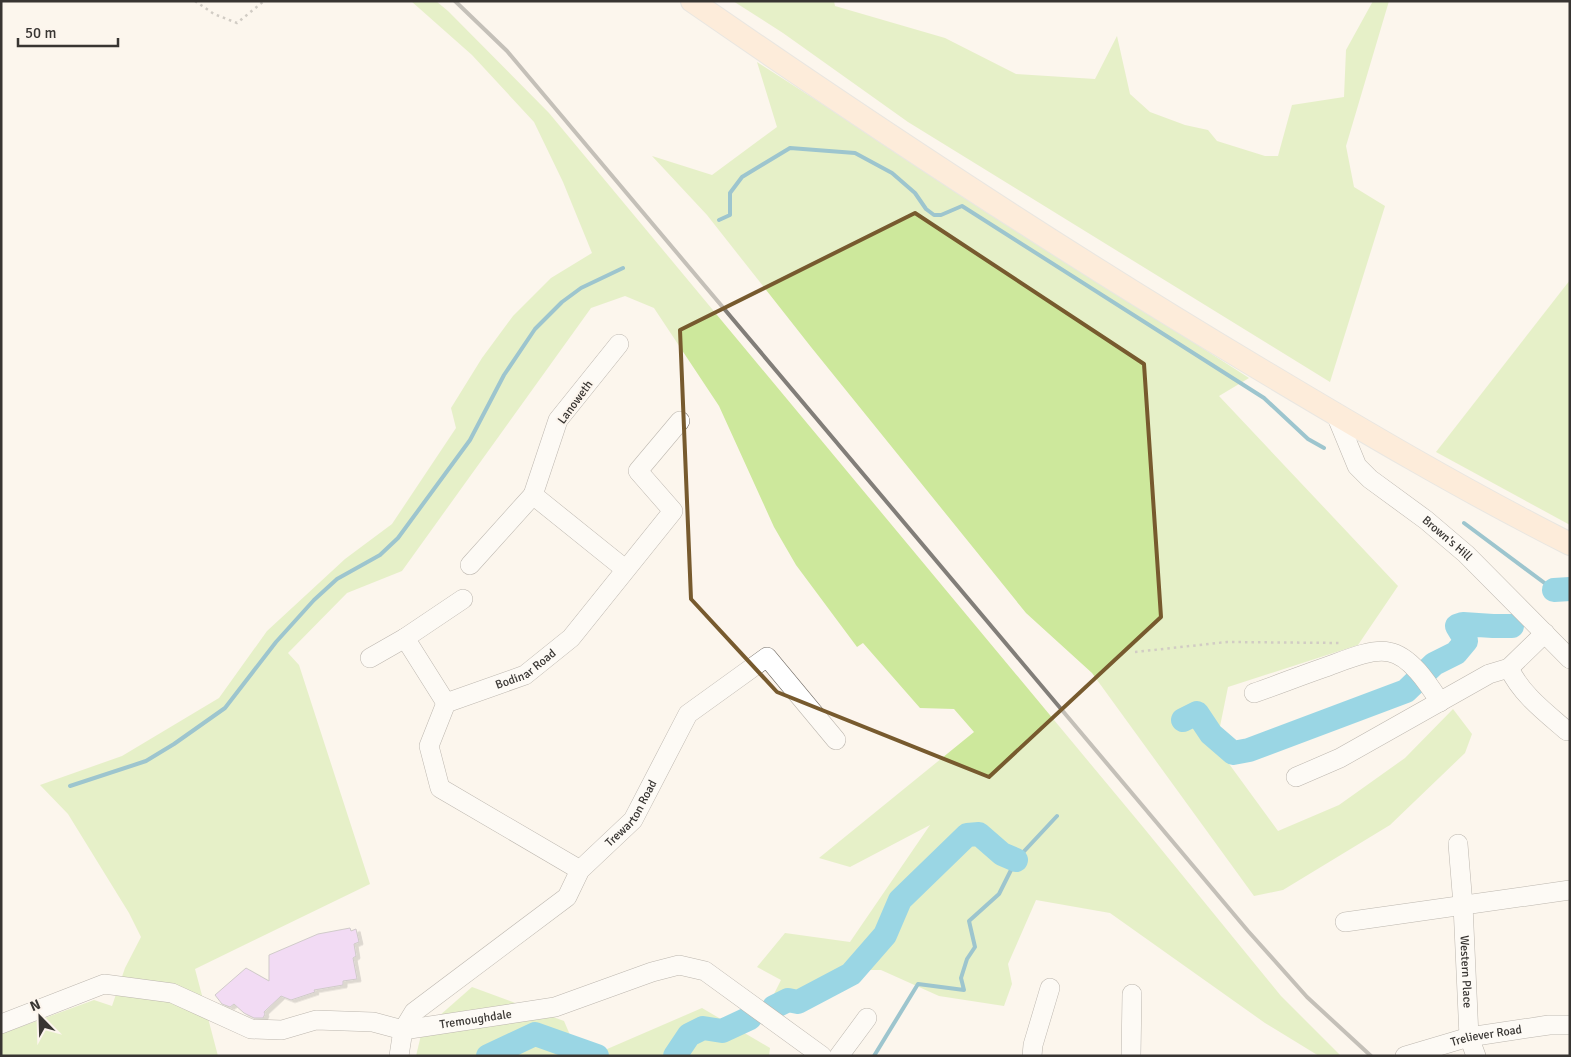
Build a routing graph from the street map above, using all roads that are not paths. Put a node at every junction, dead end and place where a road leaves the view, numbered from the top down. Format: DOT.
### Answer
graph roads {
  1 [pos="692,1"];
  2 [pos="619,344"];
  3 [pos="1336,415"];
  4 [pos="680,421"];
  5 [pos="533,495"];
  6 [pos="1570,544"];
  7 [pos="470,565"];
  8 [pos="625,569"];
  9 [pos="463,599"];
  10 [pos="1545,632"];
  11 [pos="405,638"];
  12 [pos="370,658"];
  13 [pos="1570,659"];
  14 [pos="1510,668"];
  15 [pos="1254,693"];
  16 [pos="1440,702"];
  17 [pos="446,703"];
  18 [pos="1567,731"];
  19 [pos="836,740"];
  20 [pos="1296,777"];
  21 [pos="1458,844"];
  22 [pos="580,870"];
  23 [pos="1570,890"];
  24 [pos="1463,905"];
  25 [pos="1345,922"];
  26 [pos="1050,988"];
  27 [pos="1132,994"];
  28 [pos="867,1018"];
  29 [pos="1,1024"];
  30 [pos="1570,1025"];
  31 [pos="403,1030"];
  32 [pos="1469,1037"];
  33 [pos="399,1056"];
  34 [pos="822,1056"];
  35 [pos="839,1056"];
  36 [pos="1032,1056"];
  37 [pos="1131,1056"];
  38 [pos="1405,1056"];
  39 [pos="1476,1056"];
  1 -- 3 [label="main road"];
  2 -- 5 [label="street, Lanoweth"];
  3 -- 6 [label="main road"];
  3 -- 10 [label="street, Brown's Hill"];
  4 -- 8 [label="street, Bodinar Road"];
  5 -- 7 [label="street, Lanoweth"];
  5 -- 8 [label="street"];
  8 -- 17 [label="street, Bodinar Road"];
  9 -- 11 [label="street"];
  10 -- 13 [label="street, Brown's Hill"];
  10 -- 14 [label="street"];
  11 -- 12 [label="street"];
  11 -- 17 [label="street"];
  14 -- 16 [label="street"];
  14 -- 18 [label="street"];
  15 -- 16 [label="street"];
  16 -- 20 [label="street"];
  17 -- 22 [label="street"];
  19 -- 22 [label="street, Trewarton Road"];
  21 -- 24 [label="street, Western Place"];
  22 -- 31 [label="street, Trewarton Road"];
  23 -- 24 [label="street"];
  24 -- 25 [label="street"];
  24 -- 32 [label="street, Western Place"];
  26 -- 36 [label="street"];
  27 -- 37 [label="street"];
  28 -- 35 [label="street"];
  29 -- 31 [label="street, Tremoughdale"];
  30 -- 32 [label="street, Treliever Road"];
  31 -- 33 [label="street"];
  31 -- 34 [label="street, Tremoughdale"];
  32 -- 38 [label="street, Treliever Road"];
  32 -- 39 [label="street, Western Place"];
}
